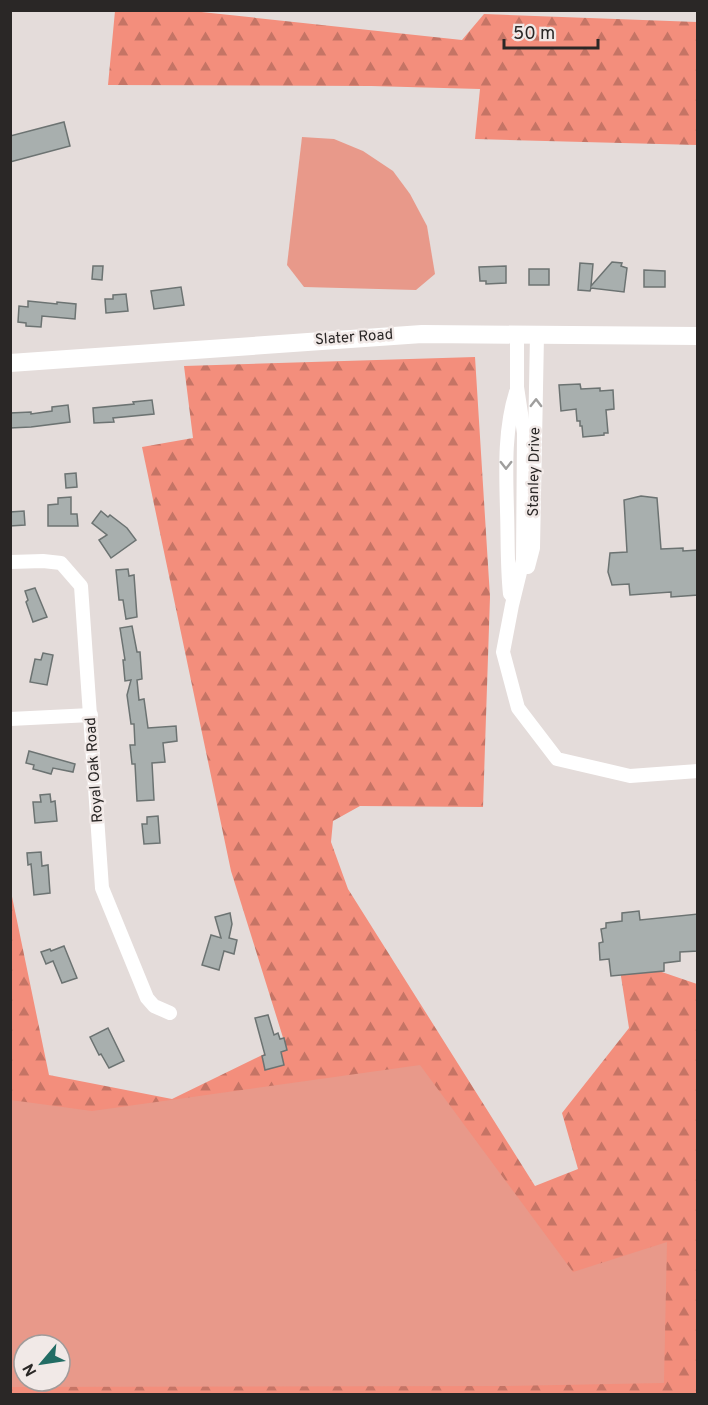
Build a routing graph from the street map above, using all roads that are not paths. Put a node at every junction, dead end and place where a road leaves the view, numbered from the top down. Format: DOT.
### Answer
graph roads {
  1 [pos="517,335"];
  2 [pos="537,335"];
  3 [pos="698,336"];
  4 [pos="10,363"];
  5 [pos="10,562"];
  6 [pos="512,605"];
  7 [pos="91,715"];
  8 [pos="10,719"];
  9 [pos="698,771"];
  10 [pos="170,1013"];
  1 -- 2 [label="main road, Slater Road"];
  1 -- 4 [label="main road, Slater Road"];
  1 -- 6 [label="street, Stanley Drive, one-way"];
  2 -- 3 [label="main road, Slater Road"];
  6 -- 2 [label="street, Stanley Drive, one-way"];
  5 -- 7 [label="street, Royal Oak Road"];
  6 -- 9 [label="street, Stanley Drive"];
  7 -- 8 [label="street"];
  7 -- 10 [label="street, Royal Oak Road"];
}
